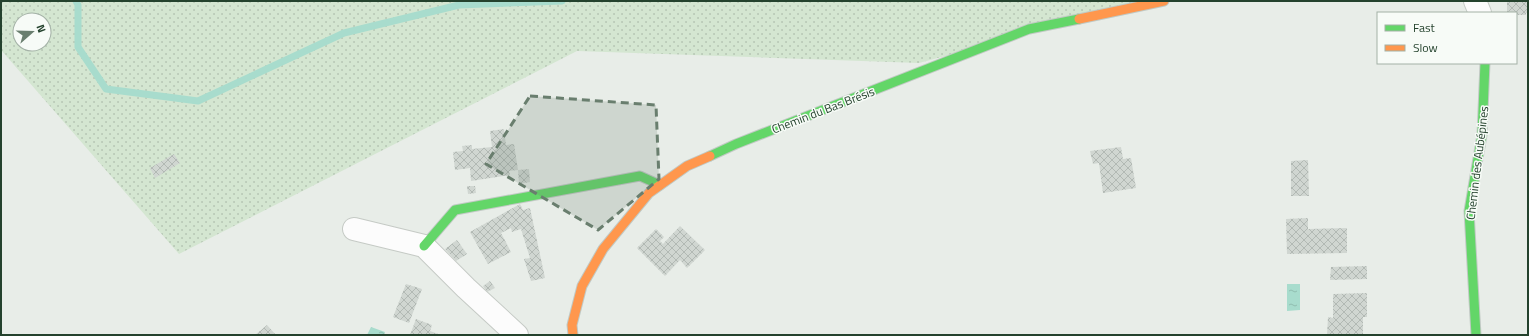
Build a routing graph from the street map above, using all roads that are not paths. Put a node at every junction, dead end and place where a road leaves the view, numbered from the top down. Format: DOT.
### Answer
graph roads {
  1 [pos="1164,1"];
  2 [pos="1475,1"];
  3 [pos="1480,12"];
  4 [pos="1485,64"];
  5 [pos="660,185"];
  6 [pos="354,229"];
  7 [pos="424,246"];
  8 [pos="517,335"];
  9 [pos="573,335"];
  10 [pos="1476,335"];
  1 -- 5 [label="street, Chemin du Bas Brésis"];
  2 -- 3 [label="street"];
  4 -- 10 [label="street, Chemin des Aubépines"];
  5 -- 7 [label="street"];
  5 -- 9 [label="street, Chemin du Bas Brésis"];
  6 -- 7 [label="street"];
  7 -- 8 [label="street"];
}
